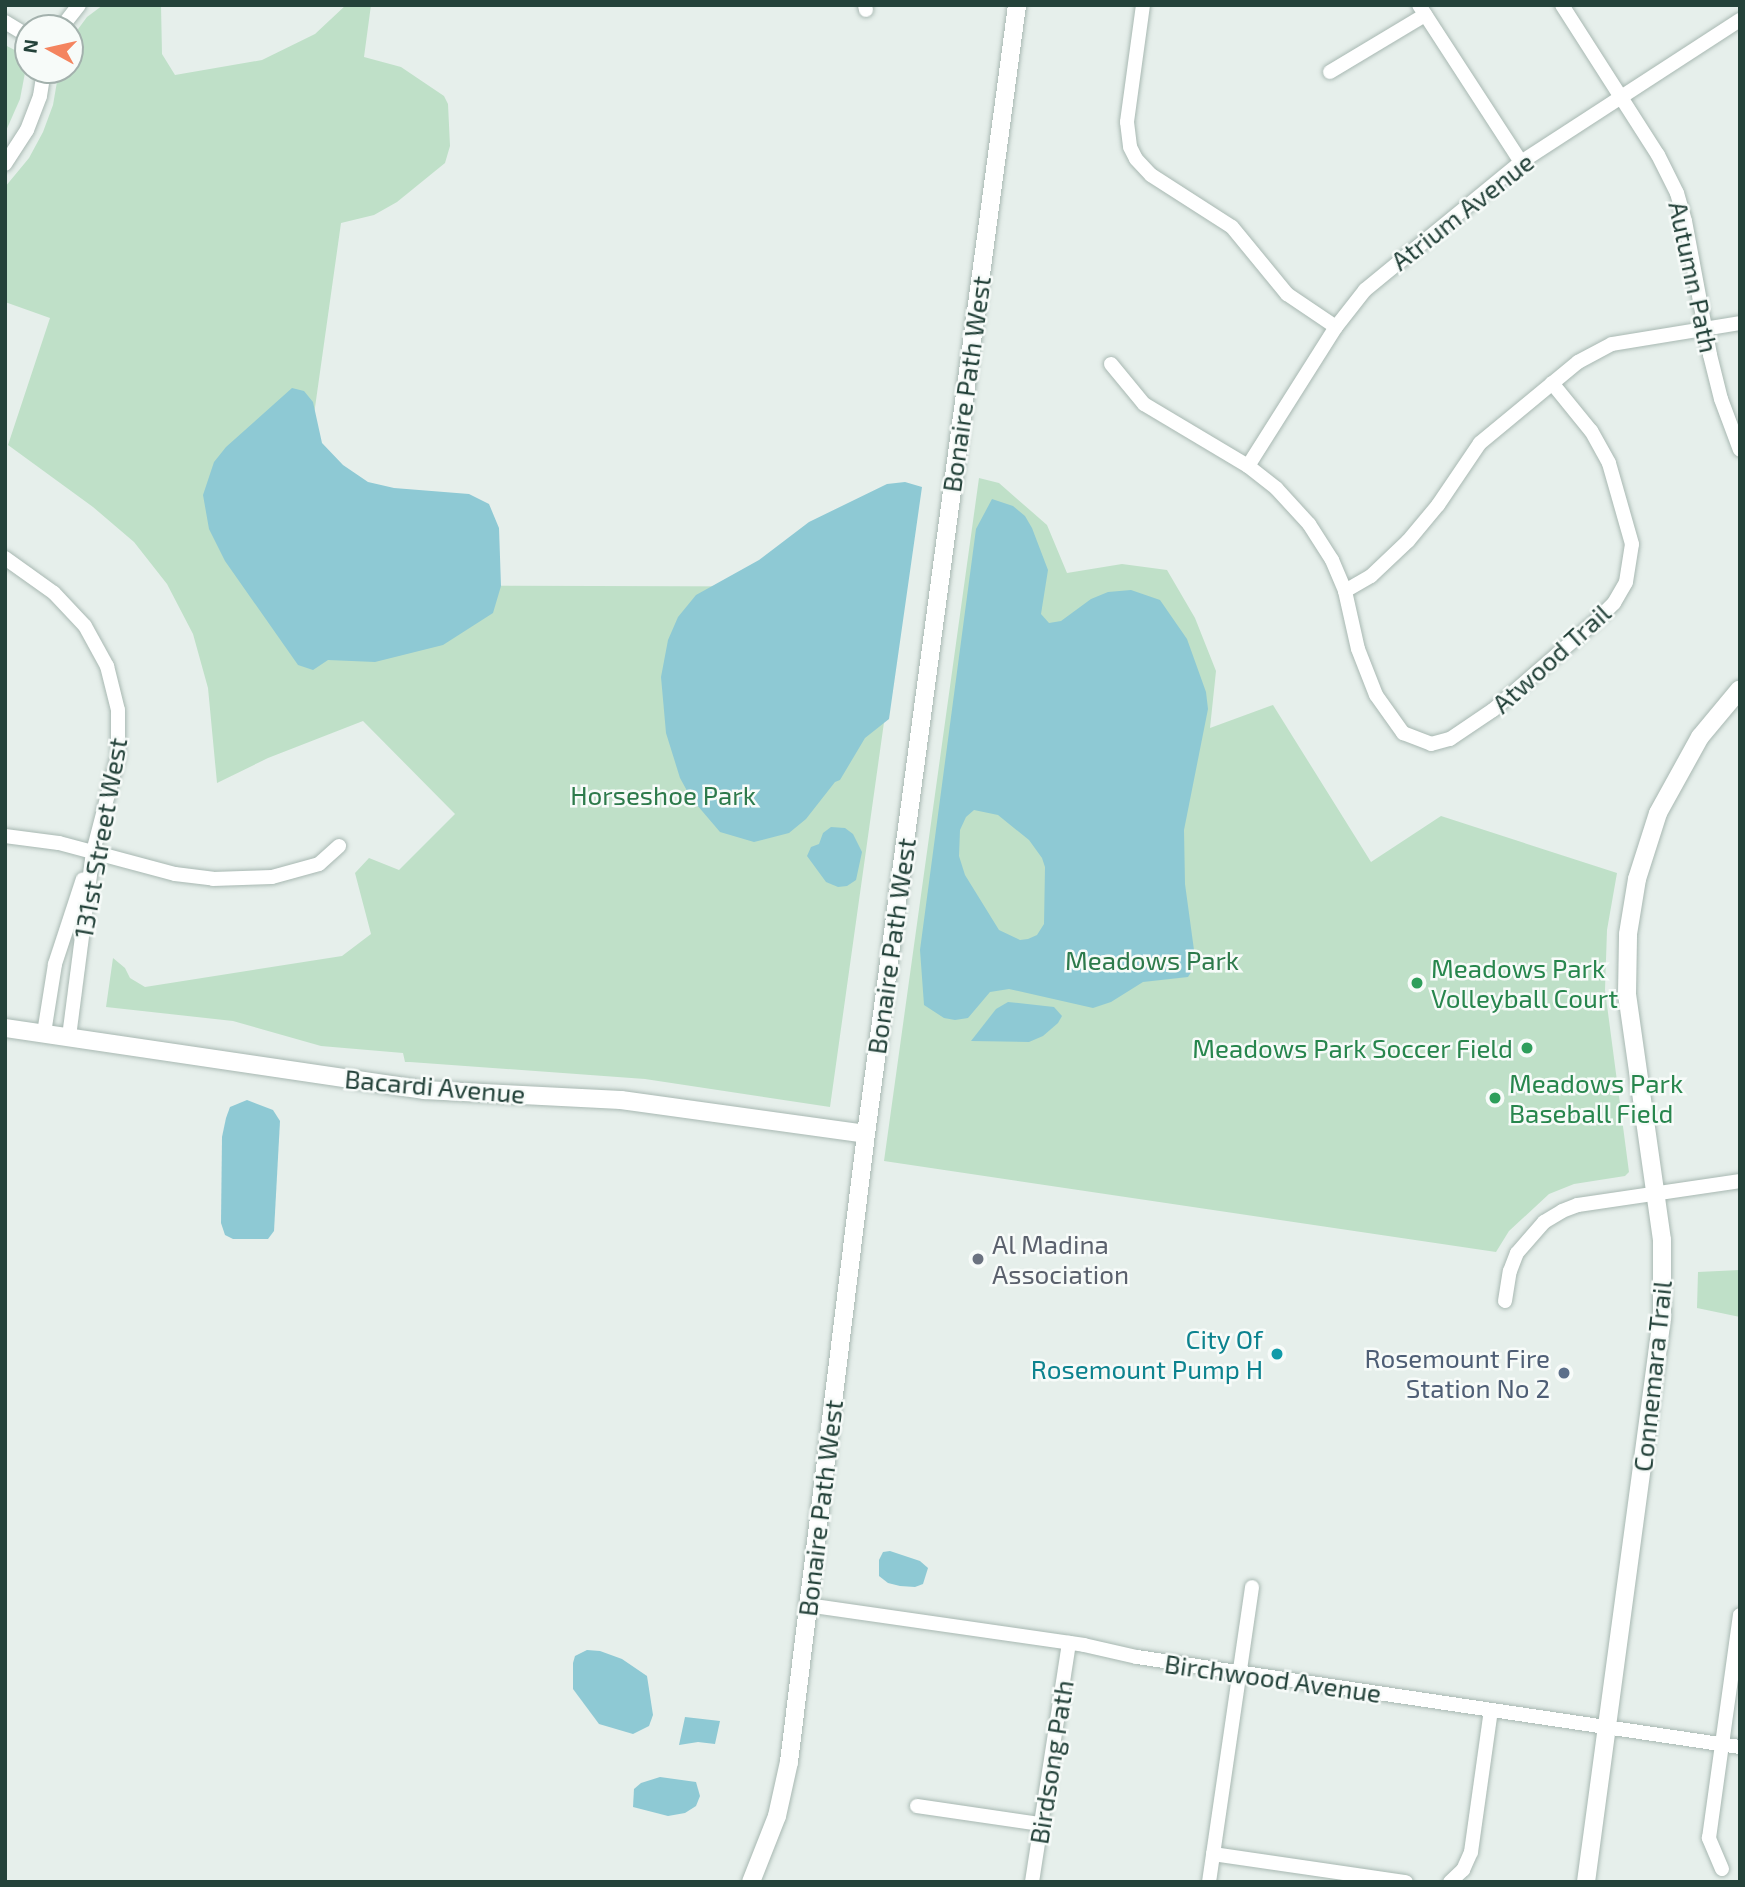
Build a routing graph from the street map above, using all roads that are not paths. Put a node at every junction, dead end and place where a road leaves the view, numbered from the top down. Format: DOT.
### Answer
graph roads {
  1 [pos="1017,5"];
  2 [pos="1143,5"];
  3 [pos="1562,5"];
  4 [pos="1422,10"];
  5 [pos="1740,19"];
  6 [pos="1330,72"];
  7 [pos="42,84"];
  8 [pos="1621,97"];
  9 [pos="1521,162"];
  10 [pos="5,164"];
  11 [pos="1740,323"];
  12 [pos="1336,327"];
  13 [pos="1704,328"];
  14 [pos="1111,364"];
  15 [pos="1552,383"];
  16 [pos="1740,450"];
  17 [pos="1248,466"];
  18 [pos="5,558"];
  19 [pos="1345,591"];
  20 [pos="1740,689"];
  21 [pos="5,836"];
  22 [pos="339,846"];
  23 [pos="93,852"];
  24 [pos="5,1028"];
  25 [pos="44,1033"];
  26 [pos="69,1037"];
  27 [pos="866,1134"];
  28 [pos="1740,1181"];
  29 [pos="1656,1193"];
  30 [pos="1505,1301"];
  31 [pos="1252,1587"];
  32 [pos="807,1605"];
  33 [pos="1740,1615"];
  34 [pos="1069,1643"];
  35 [pos="1240,1673"];
  36 [pos="1491,1710"];
  37 [pos="1606,1727"];
  38 [pos="1721,1745"];
  39 [pos="1740,1747"];
  40 [pos="917,1806"];
  41 [pos="1041,1824"];
  42 [pos="1213,1854"];
  43 [pos="1722,1869"];
  44 [pos="751,1882"];
  45 [pos="1032,1882"];
  46 [pos="1209,1882"];
  47 [pos="1406,1882"];
  48 [pos="1450,1882"];
  49 [pos="1586,1882"];
  1 -- 27 [label="street, Bonaire Path West"];
  2 -- 12 [label="street"];
  3 -- 8 [label="street, Autumn Path"];
  4 -- 6 [label="street"];
  4 -- 9 [label="street"];
  5 -- 8 [label="street, Atrium Avenue"];
  7 -- 10 [label="street"];
  8 -- 9 [label="street, Atrium Avenue"];
  8 -- 13 [label="street, Autumn Path"];
  9 -- 12 [label="street, Atrium Avenue"];
  11 -- 13 [label="street"];
  12 -- 17 [label="street, Atrium Avenue"];
  13 -- 15 [label="street"];
  13 -- 16 [label="street, Autumn Path"];
  14 -- 17 [label="street"];
  15 -- 19 [label="street"];
  15 -- 19 [label="street, Atwood Trail"];
  17 -- 19 [label="street"];
  18 -- 23 [label="street, 131st Street West"];
  20 -- 29 [label="street, Connemara Trail"];
  21 -- 23 [label="street"];
  22 -- 23 [label="street"];
  23 -- 25 [label="street"];
  23 -- 26 [label="street, 131st Street West"];
  24 -- 25 [label="street, Bacardi Avenue"];
  25 -- 26 [label="street, Bacardi Avenue"];
  26 -- 27 [label="street, Bacardi Avenue"];
  27 -- 32 [label="street, Bonaire Path West"];
  28 -- 29 [label="street"];
  29 -- 30 [label="street"];
  29 -- 37 [label="street, Connemara Trail"];
  31 -- 35 [label="street"];
  32 -- 34 [label="street, Birchwood Avenue"];
  32 -- 44 [label="street, Bonaire Path West"];
  33 -- 38 [label="street"];
  34 -- 35 [label="street, Birchwood Avenue"];
  34 -- 41 [label="street, Birdsong Path"];
  35 -- 36 [label="street, Birchwood Avenue"];
  35 -- 42 [label="street"];
  36 -- 37 [label="street, Birchwood Avenue"];
  36 -- 48 [label="street"];
  37 -- 38 [label="street, Birchwood Avenue"];
  37 -- 49 [label="street, Connemara Trail"];
  38 -- 39 [label="street, Birchwood Avenue"];
  38 -- 43 [label="street"];
  40 -- 41 [label="street"];
  41 -- 45 [label="street, Birdsong Path"];
  42 -- 46 [label="street"];
  42 -- 47 [label="street"];
}
